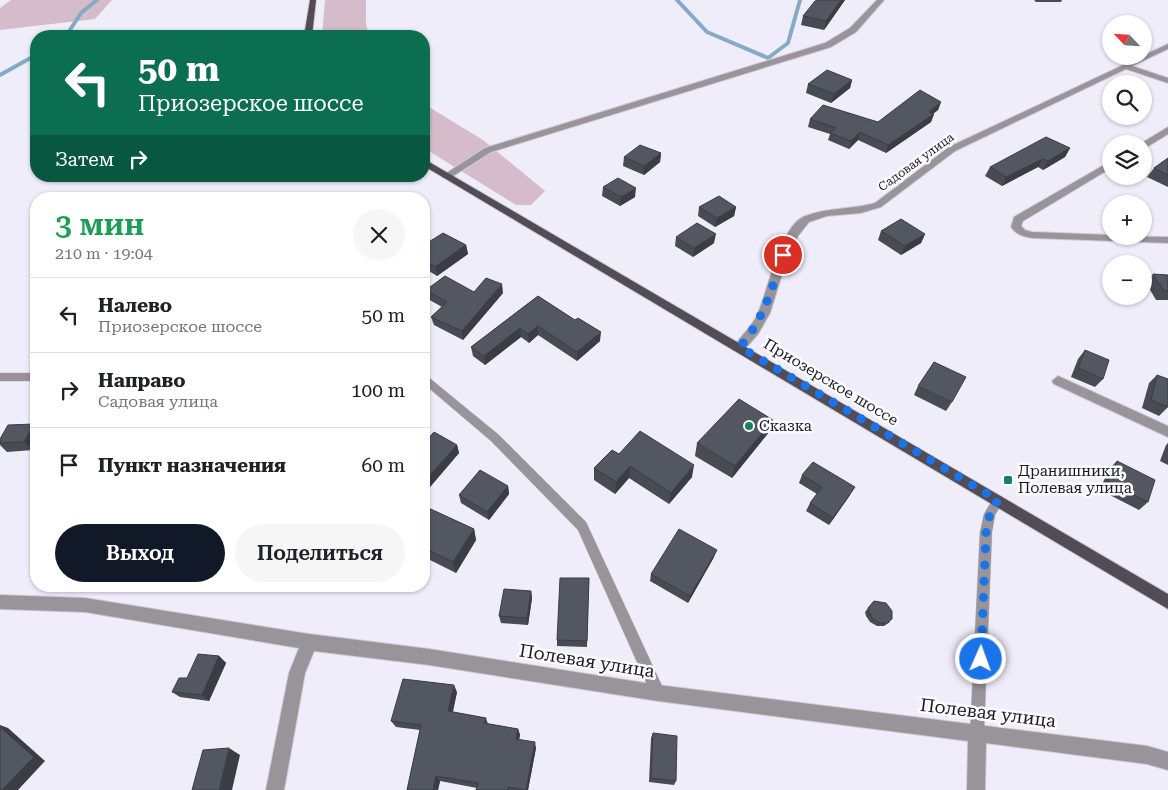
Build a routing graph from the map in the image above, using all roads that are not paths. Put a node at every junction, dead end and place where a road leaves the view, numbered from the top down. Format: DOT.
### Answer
graph roads {
  1 [pos="313,0"];
  2 [pos="881,0"];
  3 [pos="309,30"];
  4 [pos="1168,46"];
  5 [pos="1124,66"];
  6 [pos="1168,81"];
  7 [pos="1168,130"];
  8 [pos="1152,140"];
  9 [pos="430,166"];
  10 [pos="1102,169"];
  11 [pos="447,176"];
  12 [pos="1168,240"];
  13 [pos="740,347"];
  14 [pos="0,377"];
  15 [pos="30,377"];
  16 [pos="1058,381"];
  17 [pos="430,384"];
  18 [pos="1168,432"];
  19 [pos="998,500"];
  20 [pos="0,602"];
  21 [pos="1168,602"];
  22 [pos="309,642"];
  23 [pos="658,693"];
  24 [pos="977,732"];
  25 [pos="1168,761"];
  26 [pos="275,790"];
  27 [pos="976,790"];
  1 -- 3 [label="main road"];
  2 -- 11 [label="street"];
  4 -- 5 [label="street, Садовая улица"];
  5 -- 6 [label="street"];
  5 -- 13 [label="street, Садовая улица"];
  7 -- 8 [label="street"];
  9 -- 11 [label="main road, Приозерское шоссе"];
  10 -- 12 [label="street"];
  11 -- 13 [label="main road, Приозерское шоссе"];
  13 -- 19 [label="main road, Приозерское шоссе"];
  14 -- 15 [label="lane"];
  16 -- 18 [label="street"];
  17 -- 23 [label="lane"];
  19 -- 21 [label="main road, Приозерское шоссе"];
  19 -- 24 [label="lane"];
  20 -- 22 [label="street, Полевая улица"];
  22 -- 23 [label="street, Полевая улица"];
  22 -- 26 [label="street"];
  23 -- 24 [label="street, Полевая улица"];
  24 -- 25 [label="street, Полевая улица"];
  24 -- 27 [label="street"];
}
